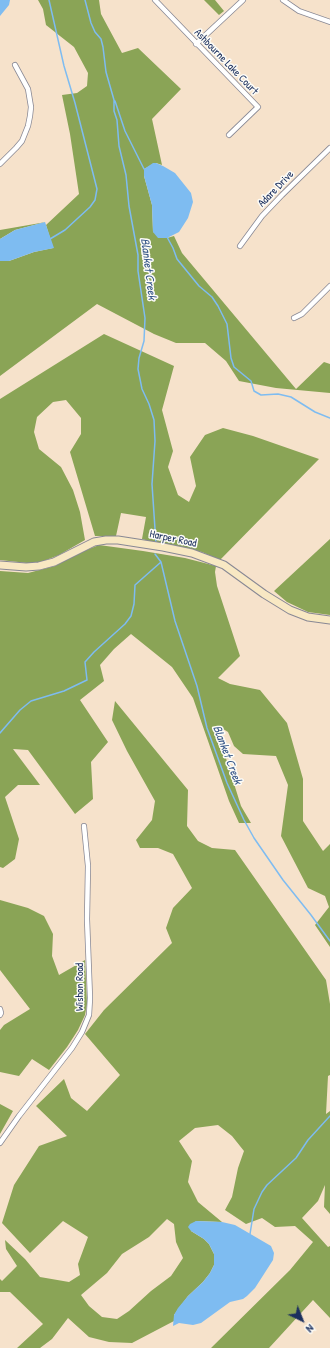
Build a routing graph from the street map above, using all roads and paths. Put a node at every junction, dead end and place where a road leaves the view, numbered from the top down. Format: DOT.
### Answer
graph roads {
  1 [pos="154,0"];
  2 [pos="243,0"];
  3 [pos="283,0"];
  4 [pos="330,22"];
  5 [pos="196,44"];
  6 [pos="15,65"];
  7 [pos="229,135"];
  8 [pos="330,148"];
  9 [pos="0,164"];
  10 [pos="240,246"];
  11 [pos="330,286"];
  12 [pos="294,318"];
  13 [pos="0,565"];
  14 [pos="330,620"];
  15 [pos="84,826"];
  16 [pos="0,1009"];
  17 [pos="0,1015"];
  18 [pos="0,1143"];
  1 -- 5 [label="street, Ashbourne Lake Court"];
  2 -- 5 [label="street"];
  3 -- 4 [label="street"];
  5 -- 7 [label="street, Ashbourne Lake Court"];
  6 -- 9 [label="street"];
  8 -- 10 [label="street, Adare Drive"];
  11 -- 12 [label="street"];
  13 -- 14 [label="street, Harper Road"];
  15 -- 18 [label="street, Wishon Road"];
  16 -- 17 [label="street"];
}
